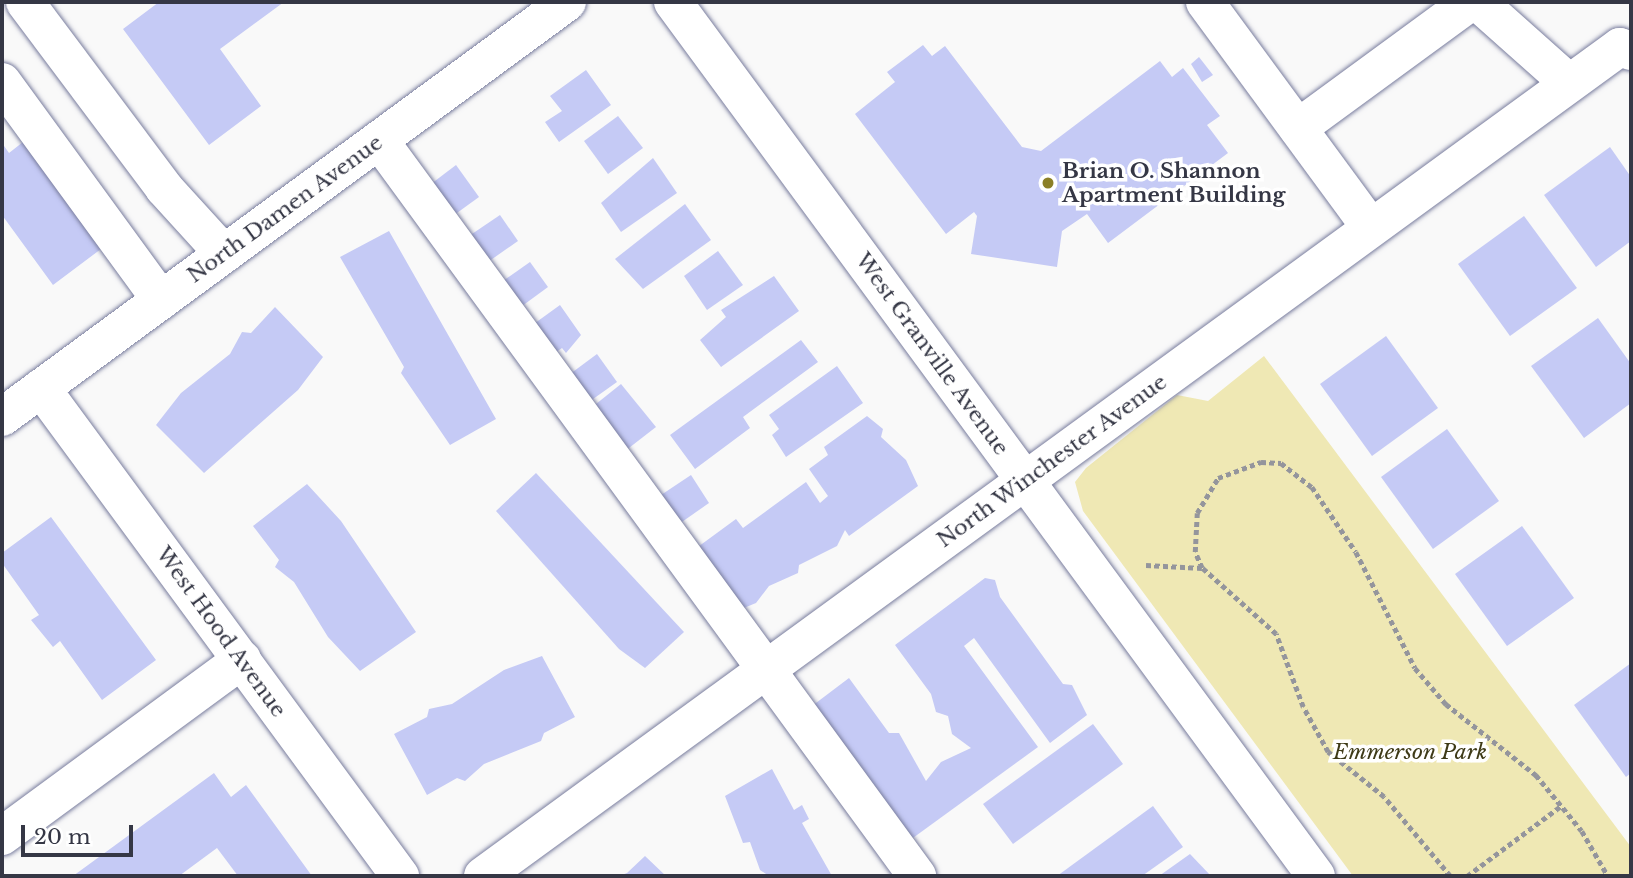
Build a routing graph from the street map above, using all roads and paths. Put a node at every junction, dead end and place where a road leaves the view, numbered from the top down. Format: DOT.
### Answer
graph roads {
  1 [pos="567,2"];
  2 [pos="673,2"];
  3 [pos="1205,2"];
  4 [pos="1470,2"];
  5 [pos="1478,2"];
  6 [pos="34,5"];
  7 [pos="1626,49"];
  8 [pos="2,82"];
  9 [pos="1570,83"];
  10 [pos="1298,128"];
  11 [pos="379,140"];
  12 [pos="1371,228"];
  13 [pos="224,254"];
  14 [pos="161,300"];
  15 [pos="41,388"];
  16 [pos="2,417"];
  17 [pos="1025,481"];
  18 [pos="1146,565"];
  19 [pos="1202,568"];
  20 [pos="242,660"];
  21 [pos="766,670"];
  22 [pos="1561,806"];
  23 [pos="9,818"];
  24 [pos="401,876"];
  25 [pos="484,876"];
  26 [pos="917,876"];
  27 [pos="1316,876"];
  28 [pos="1450,876"];
  29 [pos="1467,876"];
  30 [pos="1608,876"];
  1 -- 11 [label="street, North Damen Avenue"];
  2 -- 17 [label="street, West Granville Avenue"];
  3 -- 10 [label="street"];
  4 -- 10 [label="street"];
  5 -- 9 [label="street"];
  6 -- 13 [label="street"];
  7 -- 9 [label="street, North Winchester Avenue"];
  8 -- 14 [label="street"];
  9 -- 12 [label="street, North Winchester Avenue"];
  10 -- 12 [label="street"];
  11 -- 13 [label="street, North Damen Avenue"];
  11 -- 21 [label="street"];
  12 -- 17 [label="street, North Winchester Avenue"];
  13 -- 14 [label="street, North Damen Avenue"];
  14 -- 15 [label="street, North Damen Avenue"];
  15 -- 16 [label="street, North Damen Avenue"];
  15 -- 20 [label="street, West Hood Avenue"];
  17 -- 21 [label="street, North Winchester Avenue"];
  17 -- 27 [label="street, West Granville Avenue"];
  18 -- 19 [label="path"];
  19 -- 22 [label="path"];
  19 -- 28 [label="path"];
  20 -- 23 [label="street"];
  20 -- 24 [label="street, West Hood Avenue"];
  21 -- 25 [label="street, North Winchester Avenue"];
  21 -- 26 [label="street"];
  22 -- 29 [label="path"];
  22 -- 30 [label="path"];
}
